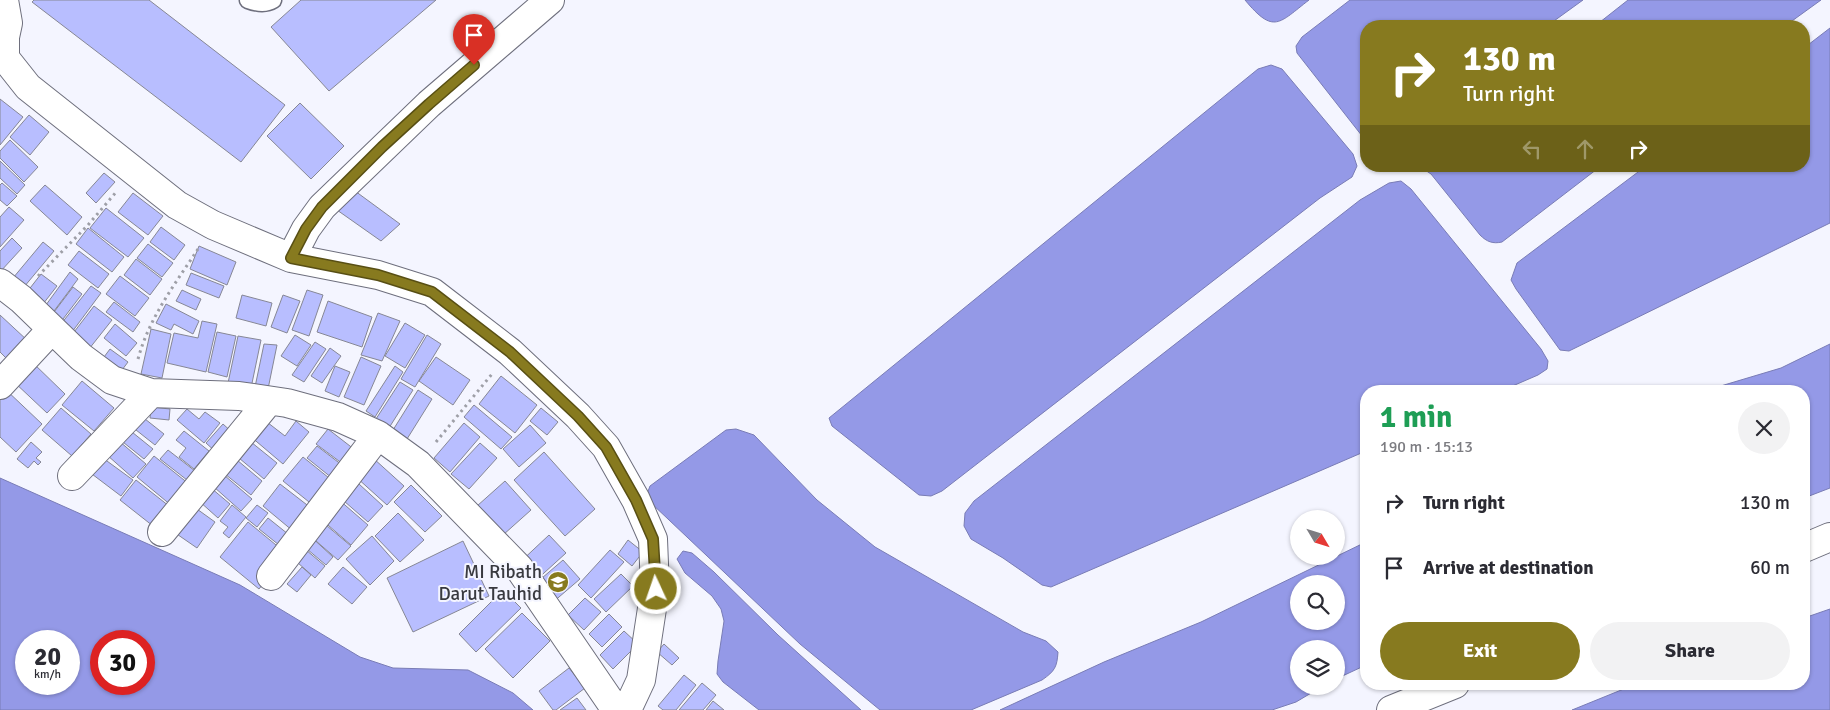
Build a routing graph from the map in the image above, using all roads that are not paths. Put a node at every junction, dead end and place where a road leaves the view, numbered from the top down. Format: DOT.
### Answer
graph roads {
  1 [pos="4,0"];
  2 [pos="248,0"];
  3 [pos="273,0"];
  4 [pos="550,0"];
  5 [pos="291,258"];
  6 [pos="10,291"];
  7 [pos="52,328"];
  8 [pos="0,385"];
  9 [pos="140,390"];
  10 [pos="268,402"];
  11 [pos="378,435"];
  12 [pos="72,476"];
  13 [pos="162,532"];
  14 [pos="1830,537"];
  15 [pos="1810,545"];
  16 [pos="271,576"];
  17 [pos="1440,690"];
  18 [pos="616,710"];
  19 [pos="627,710"];
  20 [pos="1391,710"];
  1 -- 5 [label="street"];
  2 -- 3 [label="lane"];
  4 -- 5 [label="street"];
  5 -- 19 [label="street"];
  6 -- 7 [label="street"];
  7 -- 8 [label="street"];
  7 -- 9 [label="street"];
  9 -- 10 [label="street"];
  9 -- 12 [label="street"];
  10 -- 11 [label="street"];
  10 -- 13 [label="street"];
  11 -- 16 [label="street"];
  11 -- 18 [label="street"];
  14 -- 15 [label="street"];
  17 -- 20 [label="street"];
}
